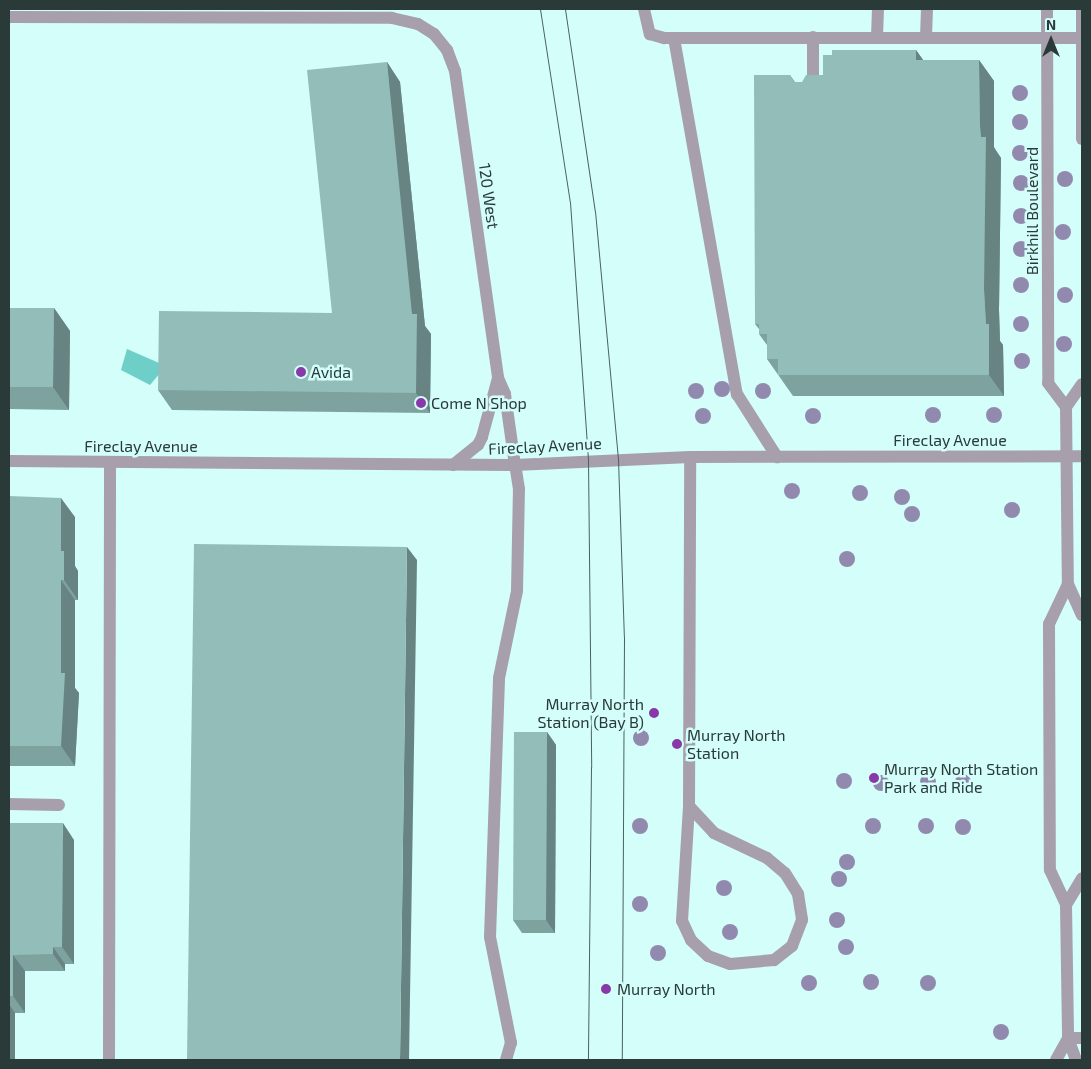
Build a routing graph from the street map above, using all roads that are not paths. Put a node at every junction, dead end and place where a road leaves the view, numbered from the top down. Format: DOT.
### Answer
graph roads {
  1 [pos="644,9"];
  2 [pos="878,9"];
  3 [pos="927,9"];
  4 [pos="1047,9"];
  5 [pos="1082,9"];
  6 [pos="150,13"];
  7 [pos="270,13"];
  8 [pos="9,17"];
  9 [pos="813,37"];
  10 [pos="877,37"];
  11 [pos="926,37"];
  12 [pos="674,38"];
  13 [pos="1047,38"];
  14 [pos="1082,38"];
  15 [pos="814,96"];
  16 [pos="1082,139"];
  17 [pos="498,378"];
  18 [pos="1082,384"];
  19 [pos="1066,407"];
  20 [pos="1067,456"];
  21 [pos="1082,456"];
  22 [pos="690,457"];
  23 [pos="777,457"];
  24 [pos="9,461"];
  25 [pos="110,462"];
  26 [pos="453,465"];
  27 [pos="515,466"];
  28 [pos="1068,584"];
  29 [pos="1082,615"];
  30 [pos="9,804"];
  31 [pos="59,805"];
  32 [pos="689,806"];
  33 [pos="1082,878"];
  34 [pos="1066,904"];
  35 [pos="1068,1038"];
  36 [pos="1082,1038"];
  37 [pos="109,1060"];
  38 [pos="506,1060"];
  39 [pos="1056,1060"];
  40 [pos="1076,1060"];
  1 -- 12 [label="street"];
  2 -- 10 [label="street"];
  3 -- 11 [label="street"];
  4 -- 13 [label="street, Birkhill Boulevard"];
  5 -- 14 [label="street"];
  6 -- 7 [label="street"];
  6 -- 8 [label="street"];
  7 -- 17 [label="street, 120 West"];
  9 -- 10 [label="street"];
  9 -- 12 [label="street"];
  9 -- 15 [label="street"];
  10 -- 11 [label="street"];
  11 -- 13 [label="street"];
  12 -- 23 [label="street"];
  13 -- 14 [label="street"];
  13 -- 19 [label="street, Birkhill Boulevard"];
  14 -- 16 [label="street"];
  17 -- 26 [label="street, 120 West"];
  17 -- 27 [label="street, 120 West"];
  18 -- 19 [label="street"];
  19 -- 20 [label="street"];
  20 -- 21 [label="street, Fireclay Avenue"];
  20 -- 23 [label="street, Fireclay Avenue"];
  20 -- 28 [label="street"];
  22 -- 23 [label="street, Fireclay Avenue"];
  22 -- 27 [label="street, Fireclay Avenue"];
  22 -- 32 [label="street"];
  24 -- 25 [label="street, Fireclay Avenue"];
  25 -- 26 [label="street, Fireclay Avenue"];
  25 -- 37 [label="street"];
  26 -- 27 [label="street, Fireclay Avenue"];
  27 -- 38 [label="street, 120 West"];
  28 -- 29 [label="street"];
  28 -- 34 [label="street"];
  30 -- 31 [label="street"];
  32 -- 32 [label="street"];
  33 -- 34 [label="street"];
  34 -- 35 [label="street"];
  35 -- 36 [label="street"];
  35 -- 39 [label="street"];
  35 -- 40 [label="street"];
}
